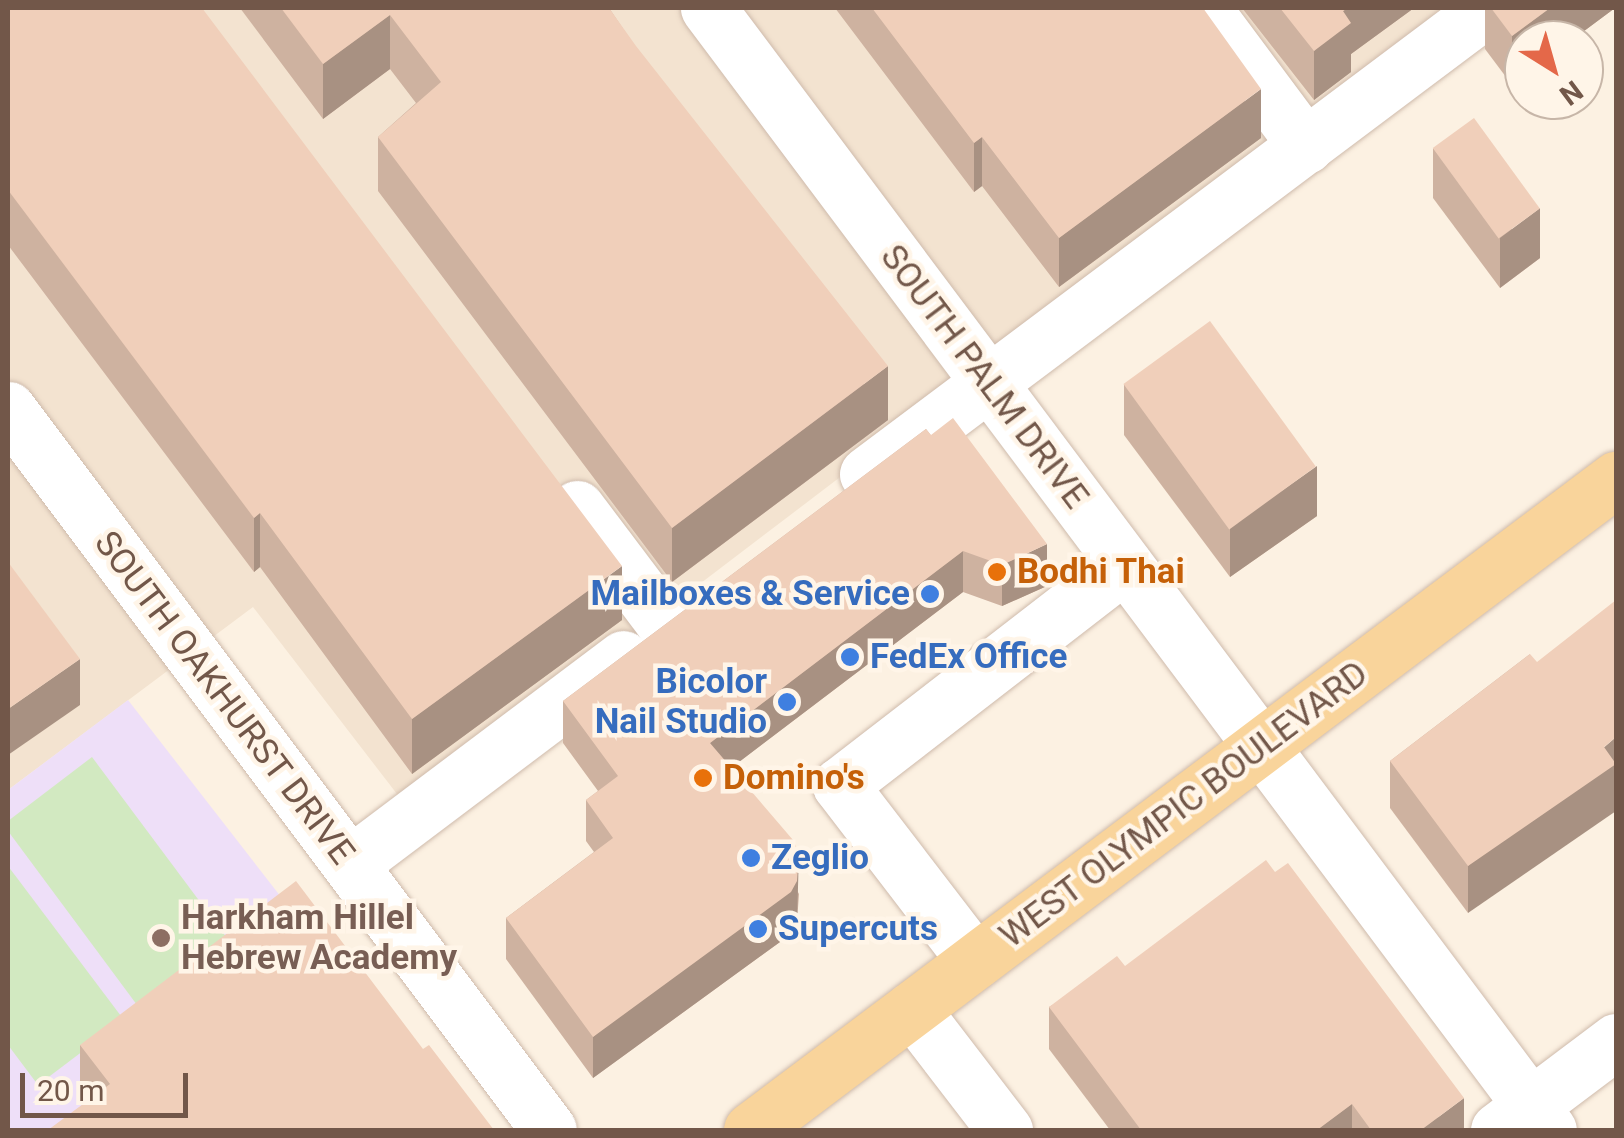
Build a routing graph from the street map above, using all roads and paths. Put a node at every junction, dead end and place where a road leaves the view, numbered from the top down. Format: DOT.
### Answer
graph roads {
  1 [pos="708,8"];
  2 [pos="1203,8"];
  3 [pos="1488,8"];
  4 [pos="1306,146"];
  5 [pos="989,382"];
  6 [pos="8,409"];
  7 [pos="546,467"];
  8 [pos="1616,479"];
  9 [pos="818,510"];
  10 [pos="1125,565"];
  11 [pos="712,591"];
  12 [pos="666,626"];
  13 [pos="1262,746"];
  14 [pos="350,864"];
  15 [pos="975,961"];
  16 [pos="912,1009"];
  17 [pos="1616,1041"];
  18 [pos="1526,1122"];
  19 [pos="549,1130"];
  20 [pos="750,1130"];
  21 [pos="1005,1130"];
  1 -- 5 [label="street, SOUTH PALM DRIVE"];
  2 -- 4 [label="street"];
  3 -- 4 [label="street"];
  4 -- 5 [label="street"];
  5 -- 9 [label="street"];
  5 -- 10 [label="street, SOUTH PALM DRIVE"];
  6 -- 14 [label="street, SOUTH OAKHURST DRIVE"];
  7 -- 12 [label="street"];
  8 -- 13 [label="main road, WEST OLYMPIC BOULEVARD"];
  10 -- 13 [label="street, SOUTH PALM DRIVE"];
  10 -- 15 [label="street"];
  11 -- 12 [label="street"];
  12 -- 14 [label="street"];
  13 -- 15 [label="main road, WEST OLYMPIC BOULEVARD"];
  13 -- 18 [label="street, SOUTH PALM DRIVE"];
  14 -- 19 [label="street, SOUTH OAKHURST DRIVE"];
  15 -- 16 [label="main road, WEST OLYMPIC BOULEVARD"];
  16 -- 20 [label="main road, WEST OLYMPIC BOULEVARD"];
  16 -- 21 [label="street"];
  17 -- 18 [label="street"];
}
